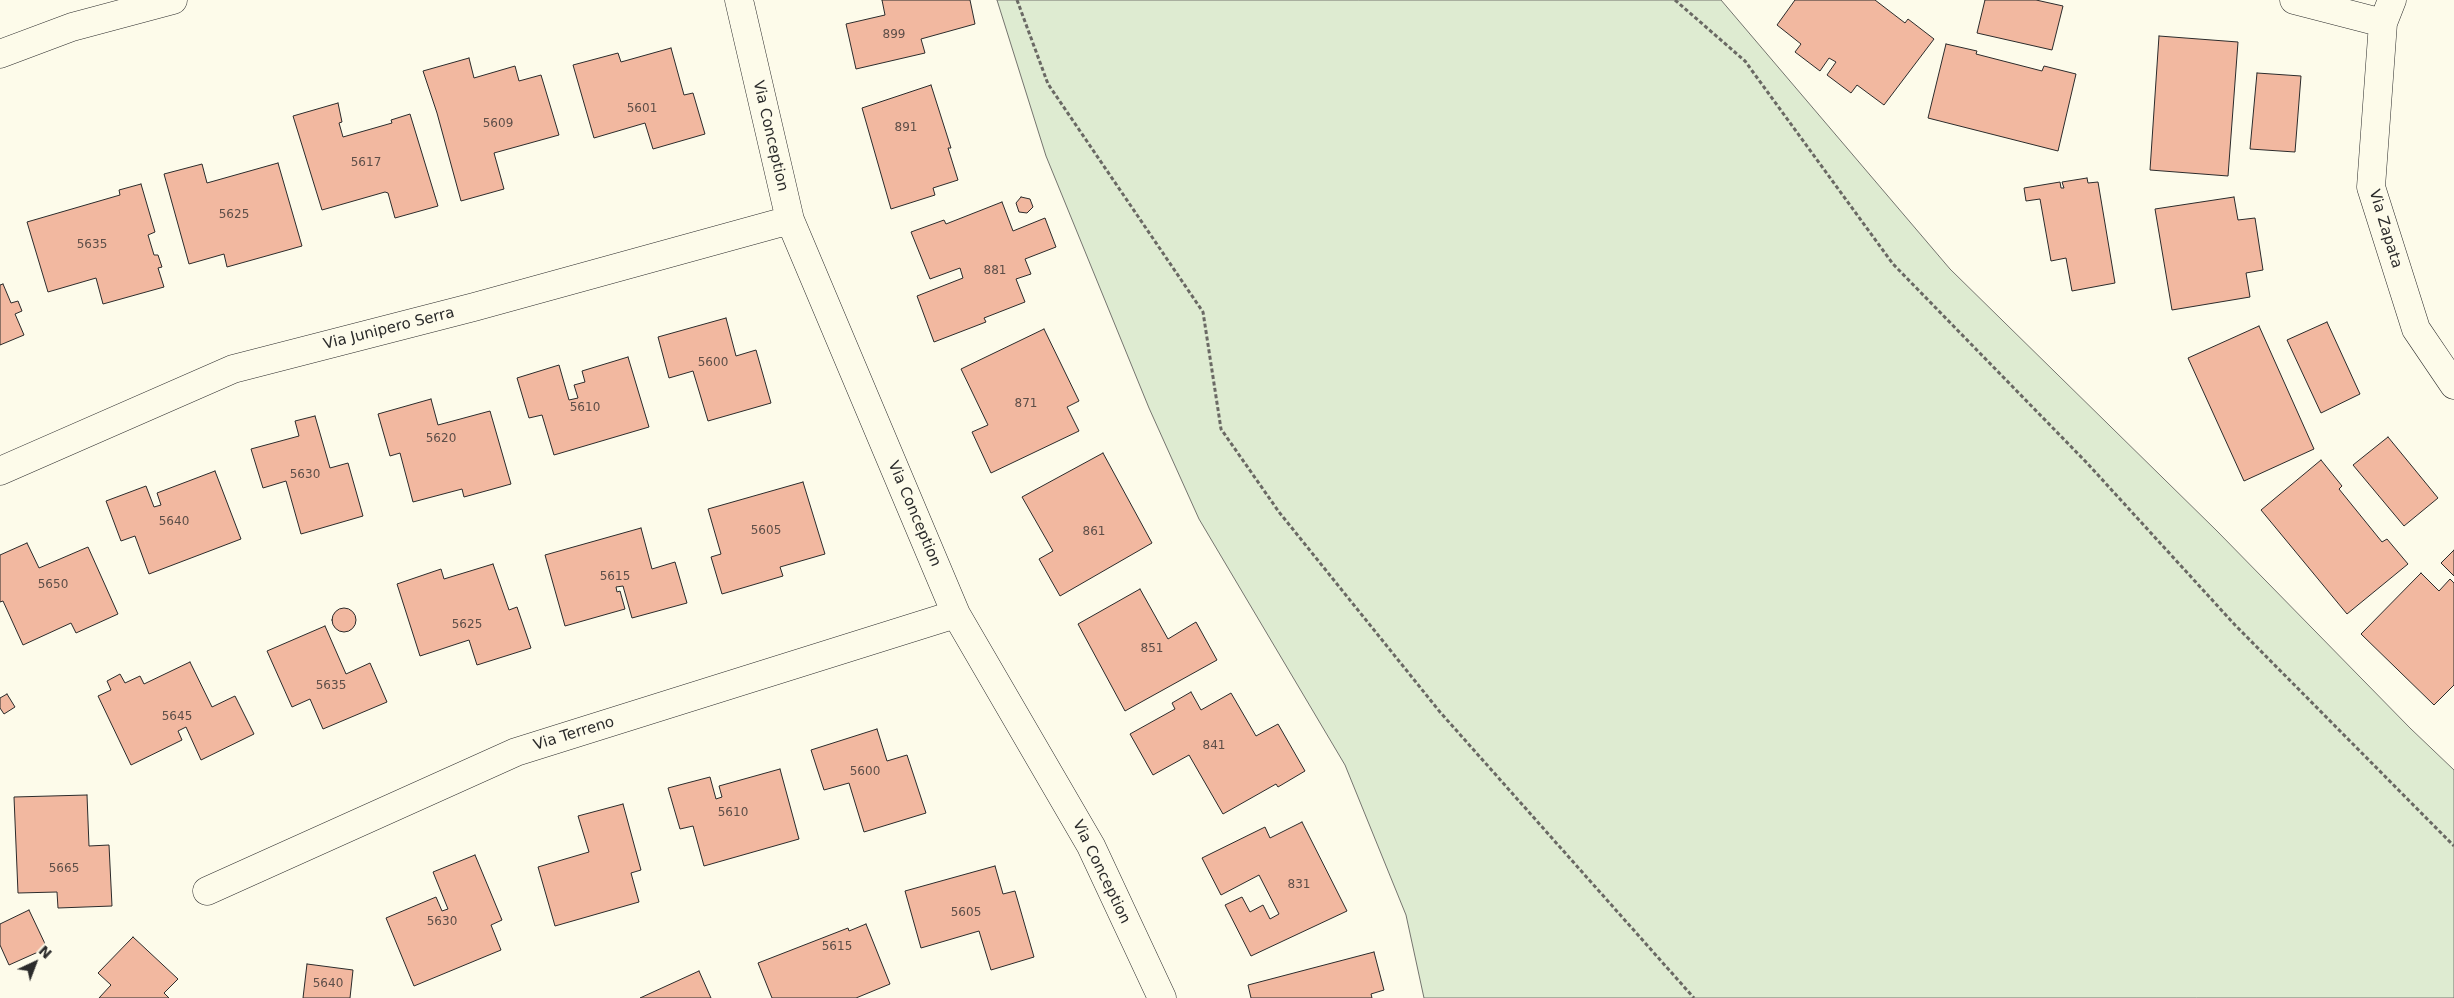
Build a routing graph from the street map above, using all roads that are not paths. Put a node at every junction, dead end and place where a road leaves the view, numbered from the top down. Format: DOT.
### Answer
graph roads {
  1 [pos="173,0"];
  2 [pos="739,0"];
  3 [pos="2294,0"];
  4 [pos="2388,11"];
  5 [pos="0,54"];
  6 [pos="790,220"];
  7 [pos="2454,385"];
  8 [pos="0,471"];
  9 [pos="956,614"];
  10 [pos="208,892"];
  11 [pos="1162,998"];
  1 -- 5 [label="street"];
  2 -- 6 [label="street, Via Conception"];
  3 -- 4 [label="street"];
  4 -- 7 [label="street, Via Zapata"];
  6 -- 8 [label="street, Via Junipero Serra"];
  6 -- 9 [label="street, Via Conception"];
  9 -- 10 [label="street, Via Terreno"];
  9 -- 11 [label="street, Via Conception"];
}
